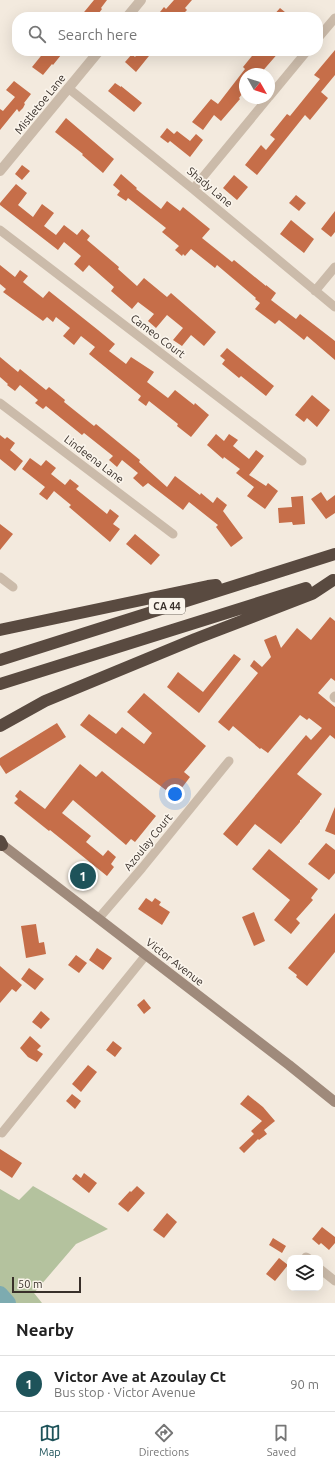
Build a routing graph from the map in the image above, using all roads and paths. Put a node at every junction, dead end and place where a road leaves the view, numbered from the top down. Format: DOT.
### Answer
graph roads {
  1 [pos="141,0"];
  2 [pos="131,12"];
  3 [pos="335,18"];
  4 [pos="323,32"];
  5 [pos="94,56"];
  6 [pos="303,56"];
  7 [pos="68,88"];
  8 [pos="275,91"];
  9 [pos="264,104"];
  10 [pos="0,171"];
  11 [pos="193,188"];
  12 [pos="0,230"];
  13 [pos="335,267"];
  14 [pos="315,291"];
  15 [pos="335,307"];
  16 [pos="0,403"];
  17 [pos="302,461"];
  18 [pos="173,534"];
  19 [pos="335,554"];
  20 [pos="0,577"];
  21 [pos="334,580"];
  22 [pos="243,583"];
  23 [pos="13,587"];
  24 [pos="0,630"];
  25 [pos="0,660"];
  26 [pos="0,684"];
  27 [pos="45,701"];
  28 [pos="0,720"];
  29 [pos="0,726"];
  30 [pos="229,761"];
  31 [pos="1,844"];
  32 [pos="99,918"];
  33 [pos="146,955"];
  34 [pos="335,1102"];
  35 [pos="2,1133"];
  36 [pos="323,1271"];
  37 [pos="335,1281"];
  1 -- 2 [label="street"];
  3 -- 4 [label="street"];
  5 -- 7 [label="street, Mistletoe Lane"];
  6 -- 8 [label="street"];
  7 -- 10 [label="street, Mistletoe Lane"];
  7 -- 11 [label="street, Shady Lane"];
  9 -- 11 [label="street"];
  11 -- 14 [label="street, Shady Lane"];
  12 -- 17 [label="street, Cameo Court"];
  13 -- 14 [label="street"];
  14 -- 15 [label="street, Shady Lane"];
  16 -- 18 [label="street, Lindeena Lane"];
  19 -- 22 [label="highway, CA 44"];
  20 -- 23 [label="street"];
  21 -- 26 [label="highway, CA 44"];
  21 -- 27 [label="highway"];
  22 -- 24 [label="highway"];
  22 -- 25 [label="highway, CA 44"];
  27 -- 28 [label="highway"];
  27 -- 29 [label="highway"];
  30 -- 32 [label="street, Azoulay Court"];
  31 -- 32 [label="main road, Victor Avenue"];
  32 -- 33 [label="main road, Victor Avenue"];
  33 -- 34 [label="main road, Victor Avenue"];
  33 -- 35 [label="street"];
  36 -- 37 [label="street"];
}
